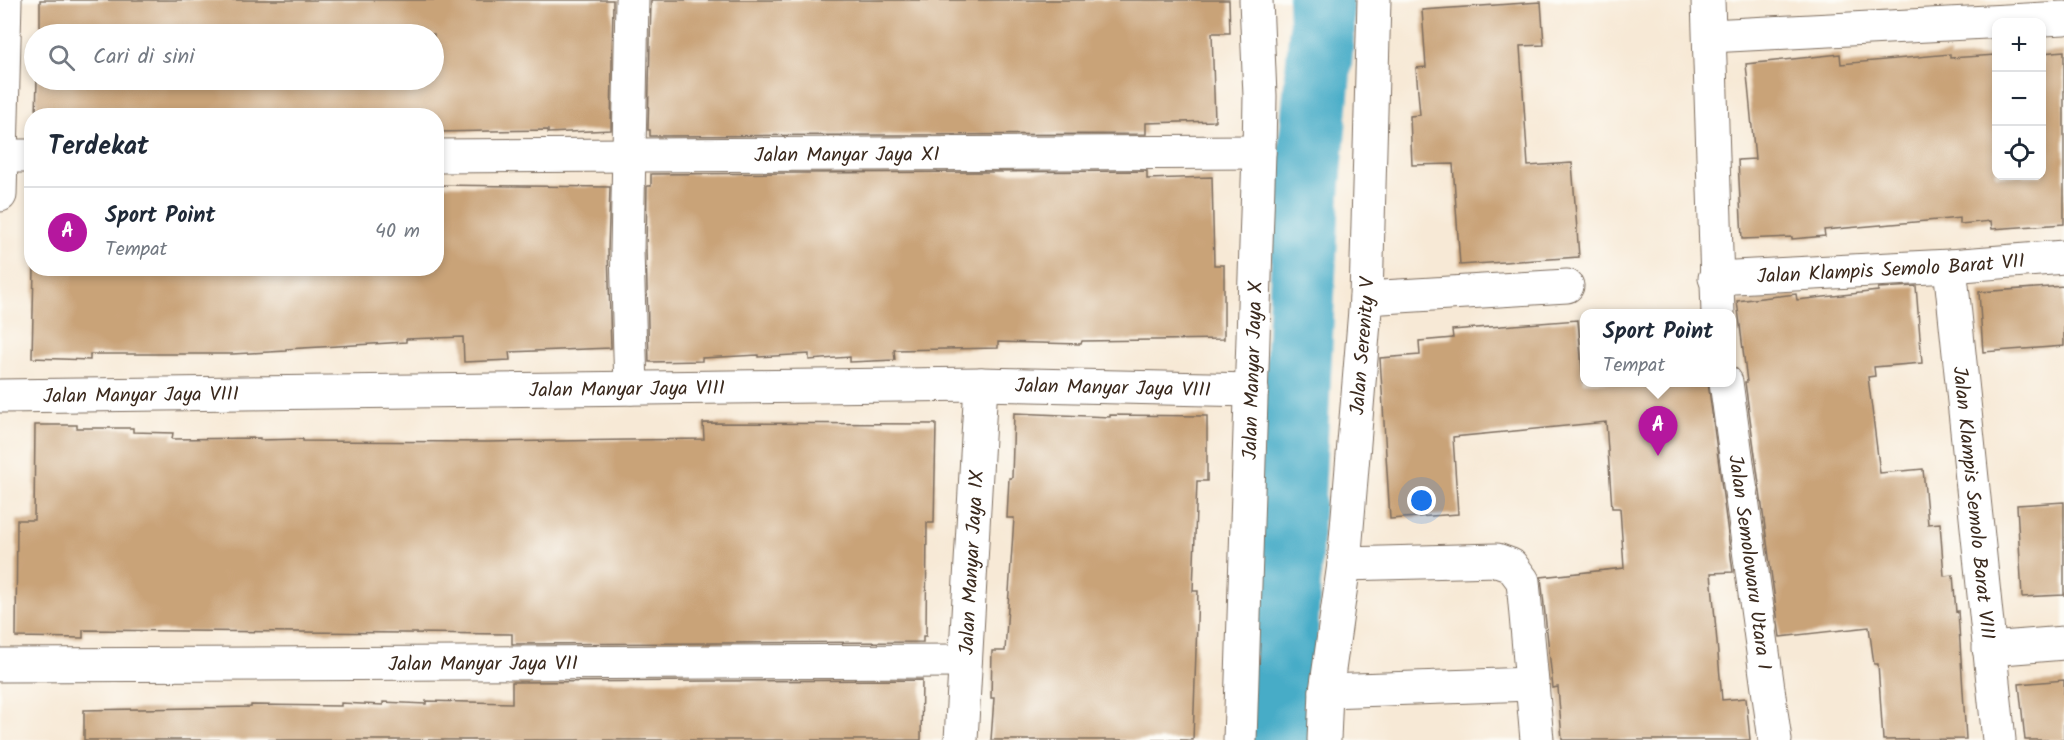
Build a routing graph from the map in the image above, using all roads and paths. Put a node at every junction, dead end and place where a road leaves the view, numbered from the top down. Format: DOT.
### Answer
graph roads {
  1 [pos="5,0"];
  2 [pos="632,0"];
  3 [pos="1257,0"];
  4 [pos="1374,0"];
  5 [pos="1708,0"];
  6 [pos="2064,18"];
  7 [pos="1710,36"];
  8 [pos="1259,152"];
  9 [pos="629,155"];
  10 [pos="16,156"];
  11 [pos="444,156"];
  12 [pos="0,195"];
  13 [pos="2064,257"];
  14 [pos="1950,266"];
  15 [pos="1715,278"];
  16 [pos="1567,286"];
  17 [pos="1366,298"];
  18 [pos="1718,309"];
  19 [pos="981,384"];
  20 [pos="1727,387"];
  21 [pos="632,388"];
  22 [pos="1252,390"];
  23 [pos="0,396"];
  24 [pos="1344,564"];
  25 [pos="2064,643"];
  26 [pos="1989,649"];
  27 [pos="965,661"];
  28 [pos="0,665"];
  29 [pos="1532,684"];
  30 [pos="1326,691"];
  31 [pos="961,740"];
  32 [pos="1240,740"];
  33 [pos="1324,740"];
  34 [pos="1537,740"];
  35 [pos="1775,740"];
  36 [pos="1999,740"];
  1 -- 10 [label="street"];
  2 -- 9 [label="street"];
  3 -- 8 [label="street, Jalan Manyar Jaya X"];
  4 -- 17 [label="street, Jalan Serenity V"];
  5 -- 7 [label="street"];
  6 -- 7 [label="street"];
  7 -- 15 [label="street"];
  8 -- 9 [label="street, Jalan Manyar Jaya XI"];
  8 -- 22 [label="street, Jalan Manyar Jaya X"];
  9 -- 11 [label="street, Jalan Manyar Jaya XI"];
  9 -- 21 [label="street"];
  10 -- 12 [label="street"];
  13 -- 14 [label="street, Jalan Klampis Semolo Barat VII"];
  14 -- 15 [label="street, Jalan Klampis Semolo Barat VII"];
  14 -- 26 [label="street, Jalan Klampis Semolo Barat VIII"];
  15 -- 18 [label="street"];
  16 -- 17 [label="street"];
  17 -- 24 [label="street, Jalan Serenity V"];
  19 -- 21 [label="street, Jalan Manyar Jaya VIII"];
  19 -- 22 [label="street, Jalan Manyar Jaya VIII"];
  19 -- 27 [label="street, Jalan Manyar Jaya IX"];
  20 -- 35 [label="street, Jalan Semolowaru Utara I"];
  21 -- 23 [label="street, Jalan Manyar Jaya VIII"];
  22 -- 32 [label="street, Jalan Manyar Jaya X"];
  24 -- 29 [label="street"];
  24 -- 30 [label="street, Jalan Serenity V"];
  25 -- 26 [label="street"];
  26 -- 36 [label="street, Jalan Klampis Semolo Barat VIII"];
  27 -- 28 [label="street, Jalan Manyar Jaya VII"];
  27 -- 31 [label="street, Jalan Manyar Jaya IX"];
  29 -- 30 [label="street"];
  29 -- 34 [label="street"];
  30 -- 33 [label="street, Jalan Serenity V"];
}
